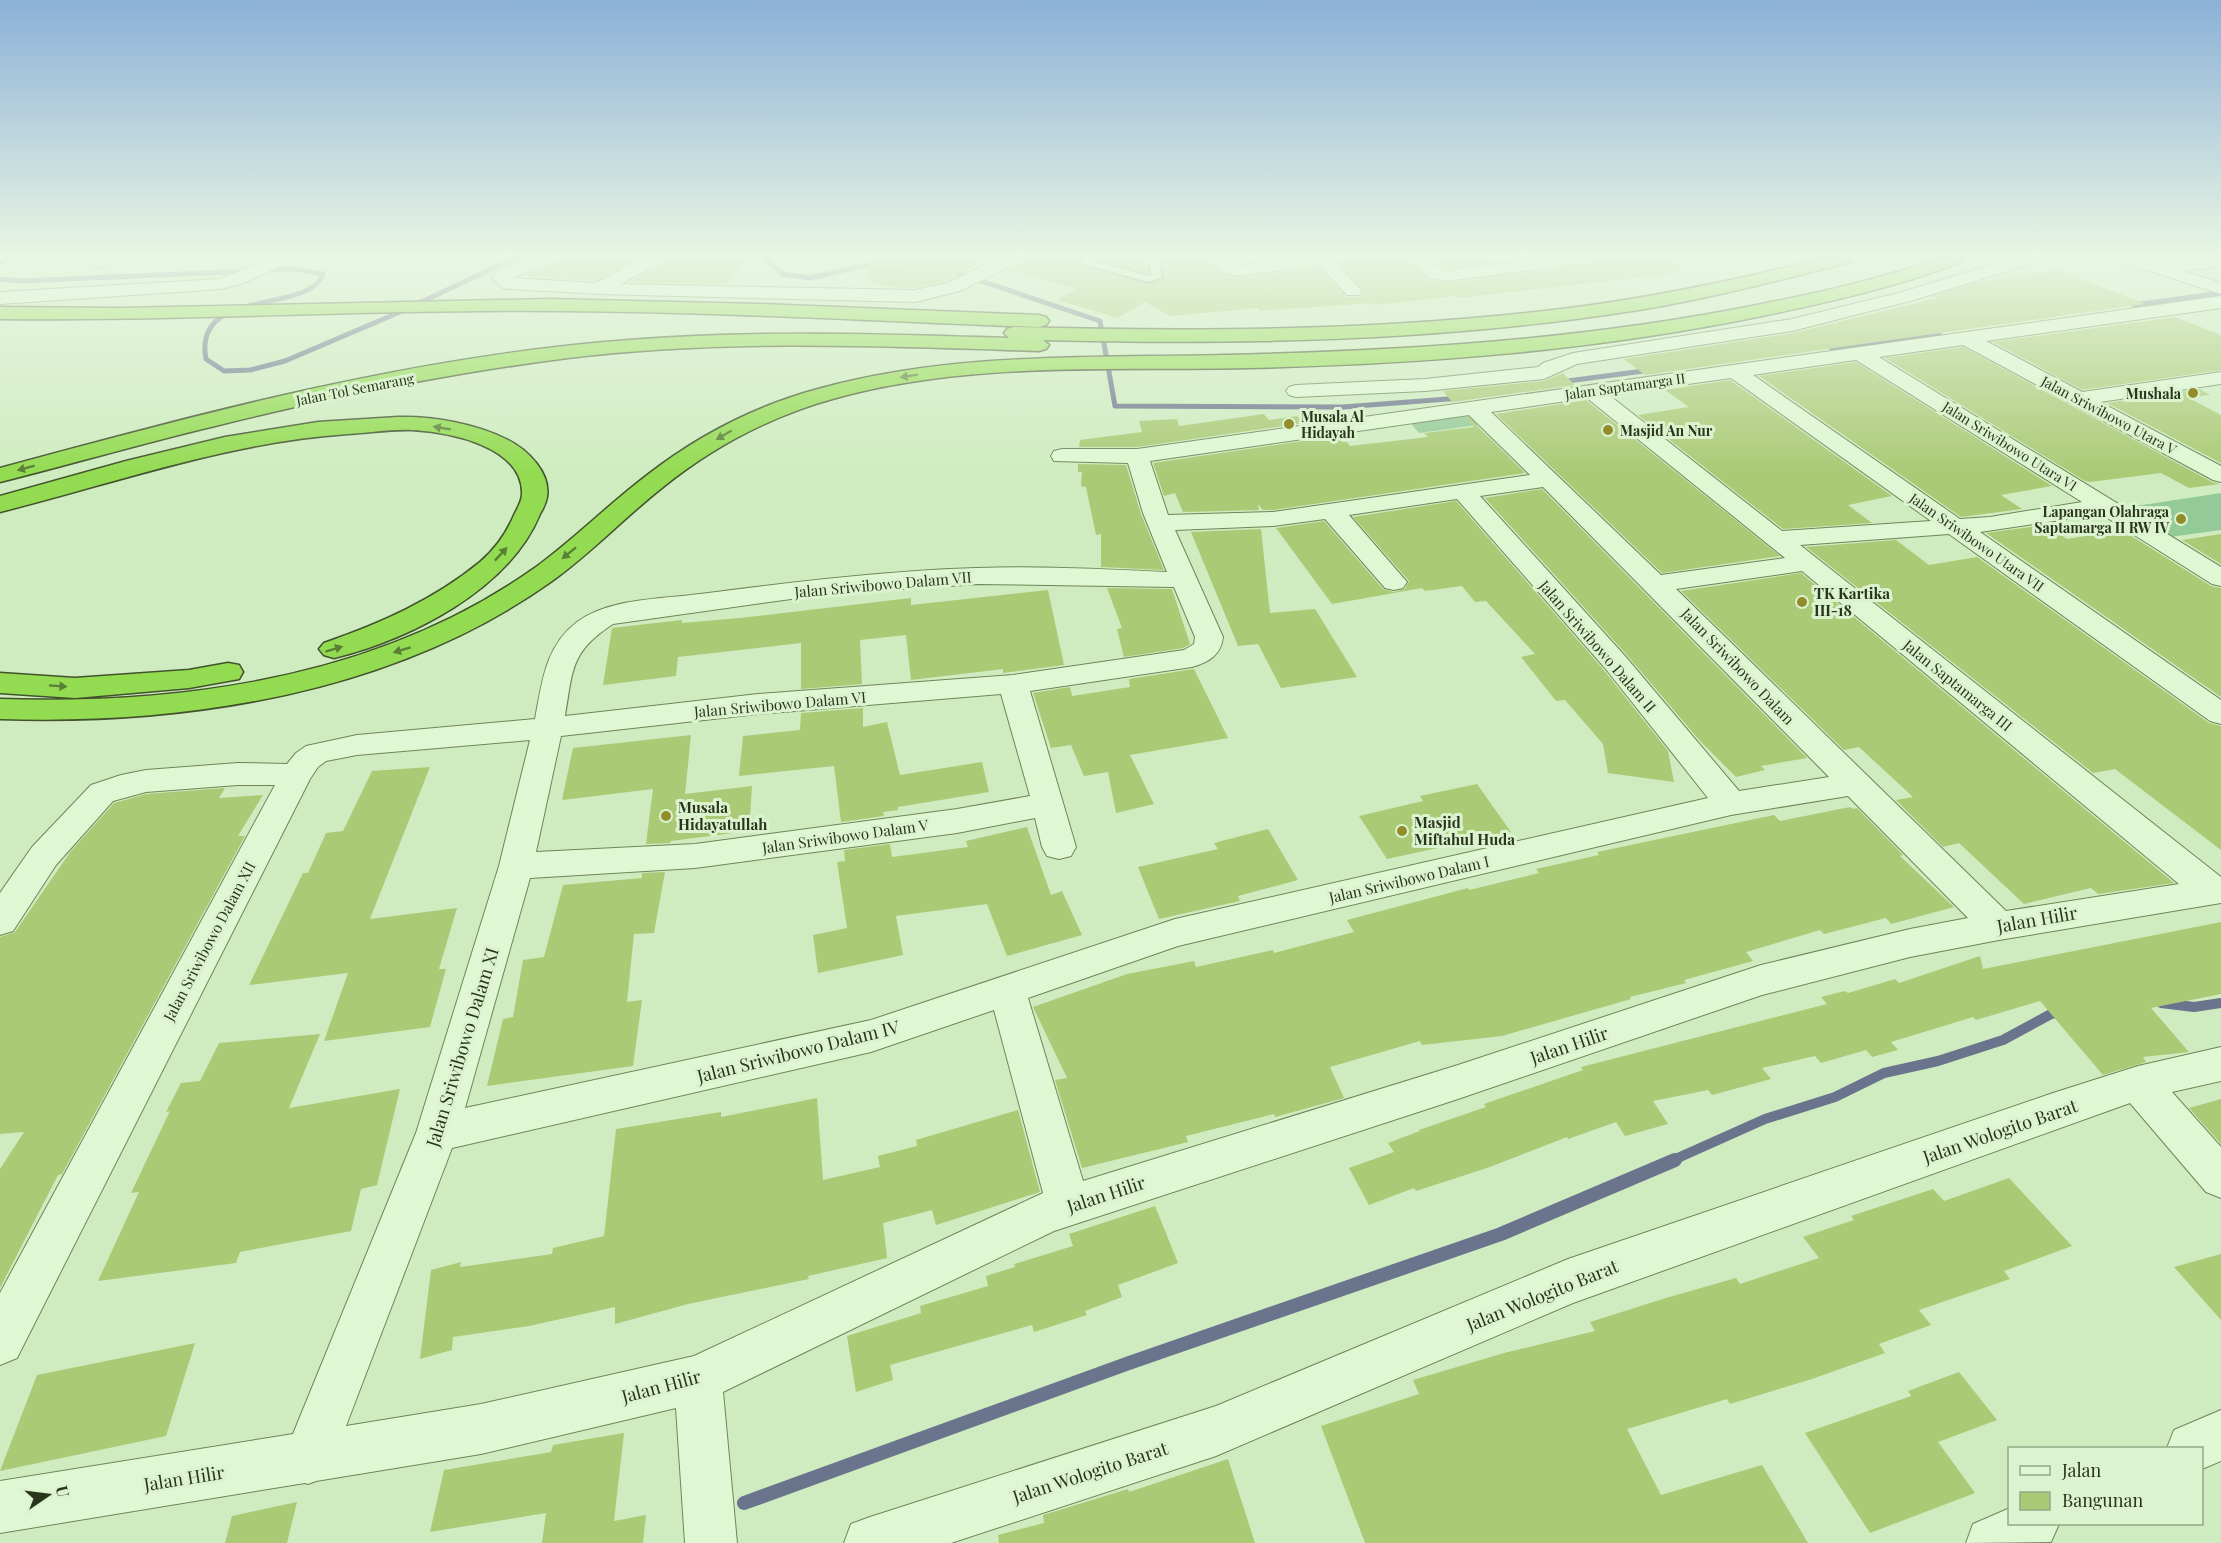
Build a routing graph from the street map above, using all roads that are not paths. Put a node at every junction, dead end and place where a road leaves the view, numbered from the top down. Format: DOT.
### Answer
graph roads {
  1 [pos="657,330"];
  2 [pos="777,330"];
  3 [pos="1372,330"];
  4 [pos="1545,330"];
  5 [pos="1651,330"];
  6 [pos="1760,330"];
  7 [pos="2022,330"];
  8 [pos="1965,338"];
  9 [pos="1015,348"];
  10 [pos="1160,349"];
  11 [pos="1859,353"];
  12 [pos="1733,370"];
  13 [pos="2221,378"];
  14 [pos="2192,382"];
  15 [pos="1296,391"];
  16 [pos="1591,391"];
  17 [pos="2221,396"];
  18 [pos="2077,399"];
  19 [pos="1474,409"];
  20 [pos="1062,456"];
  21 [pos="1137,456"];
  22 [pos="0,458"];
  23 [pos="0,475"];
  24 [pos="2221,475"];
  25 [pos="1548,479"];
  26 [pos="1462,491"];
  27 [pos="0,504"];
  28 [pos="2104,506"];
  29 [pos="1331,510"];
  30 [pos="1160,523"];
  31 [pos="1957,527"];
  32 [pos="1777,539"];
  33 [pos="1807,562"];
  34 [pos="2221,578"];
  35 [pos="1184,580"];
  36 [pos="1394,582"];
  37 [pos="1657,584"];
  38 [pos="586,629"];
  39 [pos="0,683"];
  40 [pos="1013,684"];
  41 [pos="0,709"];
  42 [pos="2221,714"];
  43 [pos="548,728"];
  44 [pos="296,775"];
  45 [pos="1853,784"];
  46 [pos="1048,804"];
  47 [pos="1731,804"];
  48 [pos="1059,847"];
  49 [pos="516,866"];
  50 [pos="2217,890"];
  51 [pos="0,921"];
  52 [pos="1999,926"];
  53 [pos="1007,990"];
  54 [pos="2221,1064"];
  55 [pos="2138,1083"];
  56 [pos="437,1133"];
  57 [pos="2221,1178"];
  58 [pos="1068,1205"];
  59 [pos="0,1341"];
  60 [pos="698,1378"];
  61 [pos="2221,1435"];
  62 [pos="2196,1447"];
  63 [pos="308,1459"];
  64 [pos="0,1506"];
  65 [pos="2031,1525"];
  66 [pos="711,1543"];
  67 [pos="870,1543"];
  68 [pos="1992,1543"];
  1 -- 22 [label="highway, Jalan Tol Semarang"];
  2 -- 9 [label="highway, Jalan Tol Semarang"];
  3 -- 10 [label="highway, Jalan Tol Semarang"];
  4 -- 10 [label="highway, Jalan Tol Semarang"];
  5 -- 10 [label="highway"];
  6 -- 15 [label="street"];
  7 -- 8 [label="street, Jalan Saptamarga II"];
  8 -- 11 [label="street, Jalan Saptamarga II"];
  8 -- 18 [label="street, Jalan Sriwibowo Utara V"];
  9 -- 10 [label="highway"];
  9 -- 10 [label="highway, Jalan Tol Semarang"];
  9 -- 23 [label="highway, Jalan Tol Semarang, one-way"];
  9 -- 41 [label="highway, one-way"];
  11 -- 12 [label="street, Jalan Saptamarga II"];
  11 -- 28 [label="street, Jalan Sriwibowo Utara VI"];
  12 -- 16 [label="street, Jalan Saptamarga II"];
  12 -- 31 [label="street, Jalan Sriwibowo Utara VII"];
  13 -- 14 [label="street"];
  14 -- 17 [label="street"];
  14 -- 18 [label="street"];
  16 -- 19 [label="street, Jalan Saptamarga II"];
  16 -- 32 [label="street, Jalan Saptamarga III"];
  18 -- 24 [label="street, Jalan Sriwibowo Utara V"];
  19 -- 21 [label="street, Jalan Saptamarga II"];
  19 -- 25 [label="street, Jalan Sriwibowo Dalam"];
  20 -- 21 [label="street, Jalan Saptamarga II"];
  21 -- 30 [label="street"];
  25 -- 26 [label="street"];
  25 -- 37 [label="street, Jalan Sriwibowo Dalam"];
  26 -- 29 [label="street"];
  26 -- 47 [label="street, Jalan Sriwibowo Dalam II"];
  39 -- 27 [label="highway, one-way"];
  28 -- 31 [label="street"];
  28 -- 34 [label="street, Jalan Sriwibowo Utara VI"];
  29 -- 30 [label="street"];
  29 -- 36 [label="street"];
  30 -- 35 [label="street"];
  31 -- 32 [label="street"];
  31 -- 42 [label="street, Jalan Sriwibowo Utara VII"];
  32 -- 33 [label="street, Jalan Saptamarga III"];
  33 -- 37 [label="street"];
  33 -- 50 [label="street, Jalan Saptamarga III"];
  35 -- 38 [label="street, Jalan Sriwibowo Dalam VII"];
  35 -- 40 [label="street, Jalan Sriwibowo Dalam VI"];
  37 -- 45 [label="street, Jalan Sriwibowo Dalam"];
  38 -- 43 [label="street, Jalan Sriwibowo Dalam XI"];
  40 -- 43 [label="street, Jalan Sriwibowo Dalam VI"];
  40 -- 46 [label="street"];
  43 -- 44 [label="street, Jalan Sriwibowo Dalam XII"];
  43 -- 49 [label="street, Jalan Sriwibowo Dalam XI"];
  44 -- 51 [label="street"];
  44 -- 59 [label="street, Jalan Sriwibowo Dalam XII"];
  45 -- 47 [label="street, Jalan Sriwibowo Dalam I"];
  45 -- 52 [label="street, Jalan Sriwibowo Dalam"];
  46 -- 48 [label="street"];
  46 -- 49 [label="street, Jalan Sriwibowo Dalam V"];
  47 -- 53 [label="street, Jalan Sriwibowo Dalam I"];
  49 -- 56 [label="street, Jalan Sriwibowo Dalam XI"];
  50 -- 52 [label="street, Jalan Hilir"];
  52 -- 58 [label="street, Jalan Hilir"];
  53 -- 56 [label="street, Jalan Sriwibowo Dalam IV"];
  53 -- 58 [label="street"];
  54 -- 55 [label="street, Jalan Wologito Barat"];
  55 -- 57 [label="street"];
  55 -- 67 [label="street, Jalan Wologito Barat"];
  56 -- 63 [label="street, Jalan Sriwibowo Dalam XI"];
  58 -- 60 [label="street, Jalan Hilir"];
  60 -- 63 [label="street, Jalan Hilir"];
  60 -- 66 [label="street"];
  61 -- 62 [label="street"];
  63 -- 64 [label="street, Jalan Hilir"];
  65 -- 68 [label="street"];
}
